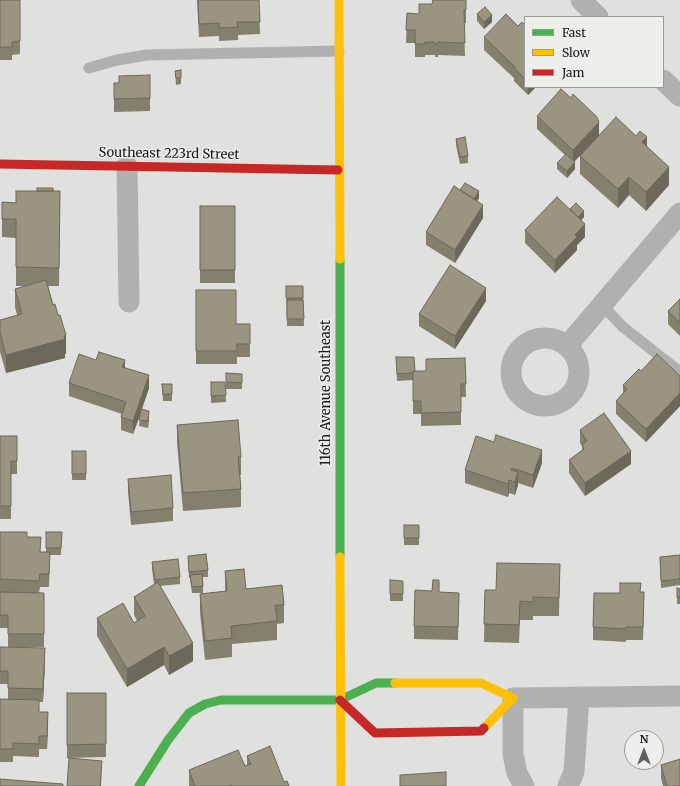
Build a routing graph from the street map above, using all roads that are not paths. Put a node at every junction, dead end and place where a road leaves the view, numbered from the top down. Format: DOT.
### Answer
graph roads {
  1 [pos="339,0"];
  2 [pos="581,0"];
  3 [pos="597,16"];
  4 [pos="339,51"];
  5 [pos="89,68"];
  6 [pos="664,81"];
  7 [pos="680,96"];
  8 [pos="0,164"];
  9 [pos="127,166"];
  10 [pos="338,170"];
  11 [pos="680,213"];
  12 [pos="129,302"];
  13 [pos="602,305"];
  14 [pos="566,346"];
  15 [pos="680,372"];
  16 [pos="680,696"];
  17 [pos="579,697"];
  18 [pos="513,698"];
  19 [pos="340,700"];
  20 [pos="140,786"];
  21 [pos="341,786"];
  22 [pos="524,786"];
  23 [pos="568,786"];
  1 -- 4 [label="street, 116th Avenue Southeast"];
  2 -- 3 [label="street"];
  4 -- 5 [label="lane"];
  4 -- 10 [label="street, 116th Avenue Southeast"];
  6 -- 7 [label="street"];
  8 -- 9 [label="street, Southeast 223rd Street"];
  9 -- 10 [label="street, Southeast 223rd Street"];
  9 -- 12 [label="street"];
  10 -- 19 [label="street, 116th Avenue Southeast"];
  11 -- 13 [label="street"];
  13 -- 14 [label="street"];
  13 -- 15 [label="lane"];
  16 -- 17 [label="street"];
  17 -- 18 [label="street"];
  17 -- 23 [label="street"];
  18 -- 19 [label="street"];
  18 -- 19 [label="street"];
  18 -- 22 [label="street"];
  19 -- 20 [label="street"];
  19 -- 21 [label="street, 116th Avenue Southeast"];
}
